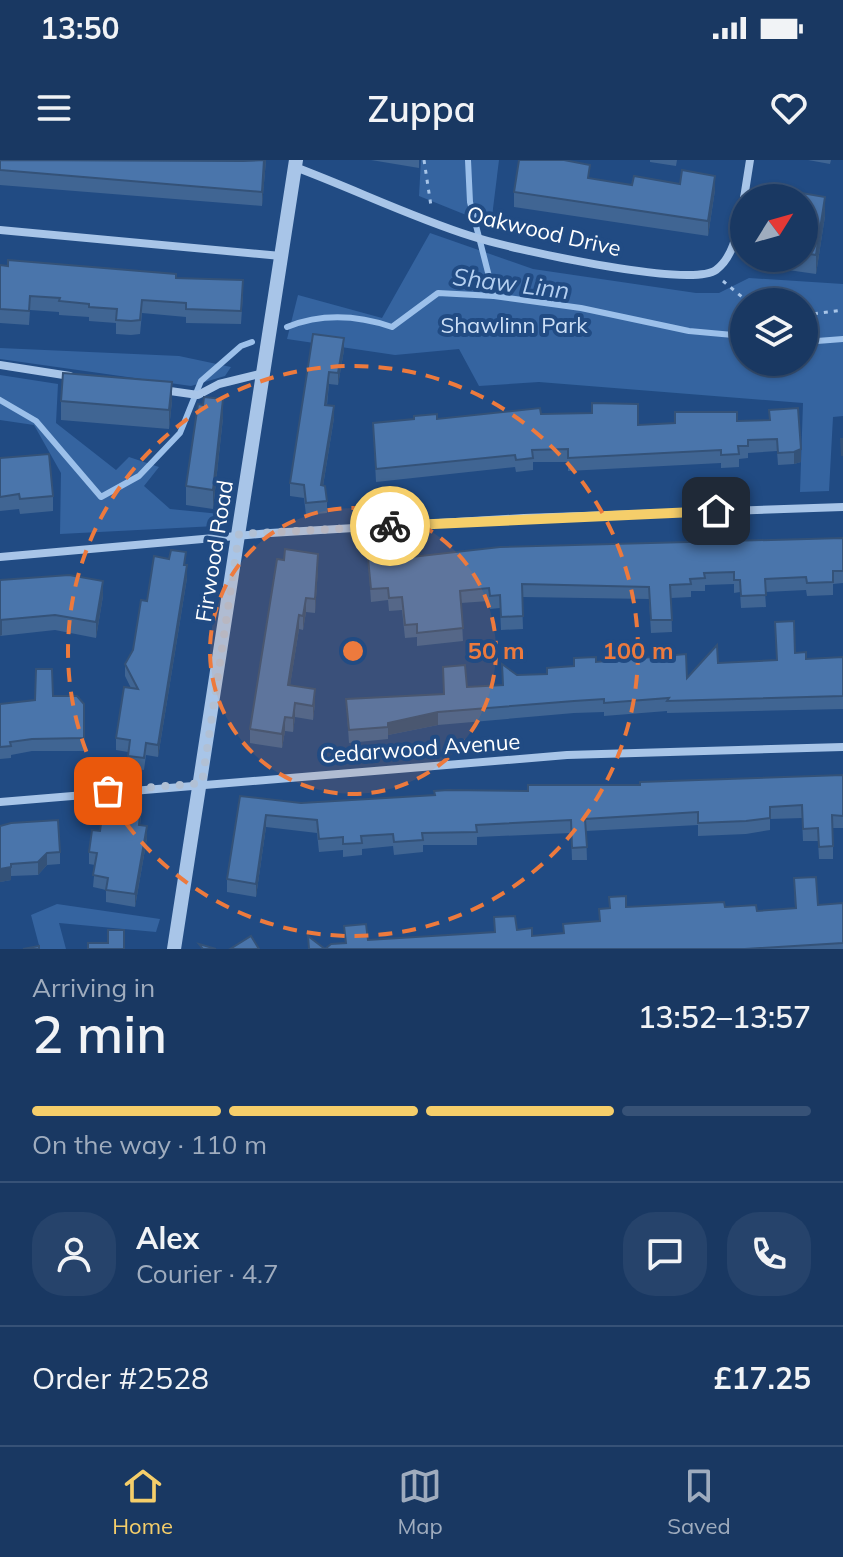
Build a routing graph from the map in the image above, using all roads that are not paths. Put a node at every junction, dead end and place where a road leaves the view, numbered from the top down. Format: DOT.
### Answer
graph roads {
  1 [pos="750,160"];
  2 [pos="296,164"];
  3 [pos="746,184"];
  4 [pos="0,230"];
  5 [pos="281,256"];
  6 [pos="730,257"];
  7 [pos="0,365"];
  8 [pos="264,373"];
  9 [pos="76,377"];
  10 [pos="153,388"];
  11 [pos="843,507"];
  12 [pos="239,534"];
  13 [pos="0,557"];
  14 [pos="843,747"];
  15 [pos="202,783"];
  16 [pos="0,802"];
  17 [pos="174,949"];
  1 -- 3 [label="street"];
  2 -- 5 [label="street, Firwood Road"];
  2 -- 6 [label="street, Oakwood Drive"];
  4 -- 5 [label="street"];
  5 -- 8 [label="street, Firwood Road"];
  7 -- 9 [label="street"];
  8 -- 10 [label="street"];
  8 -- 12 [label="street, Firwood Road"];
  11 -- 12 [label="street"];
  12 -- 13 [label="street"];
  12 -- 15 [label="street, Firwood Road"];
  14 -- 15 [label="street, Cedarwood Avenue"];
  15 -- 16 [label="street, Cedarwood Avenue"];
  15 -- 17 [label="street, Firwood Road"];
}
